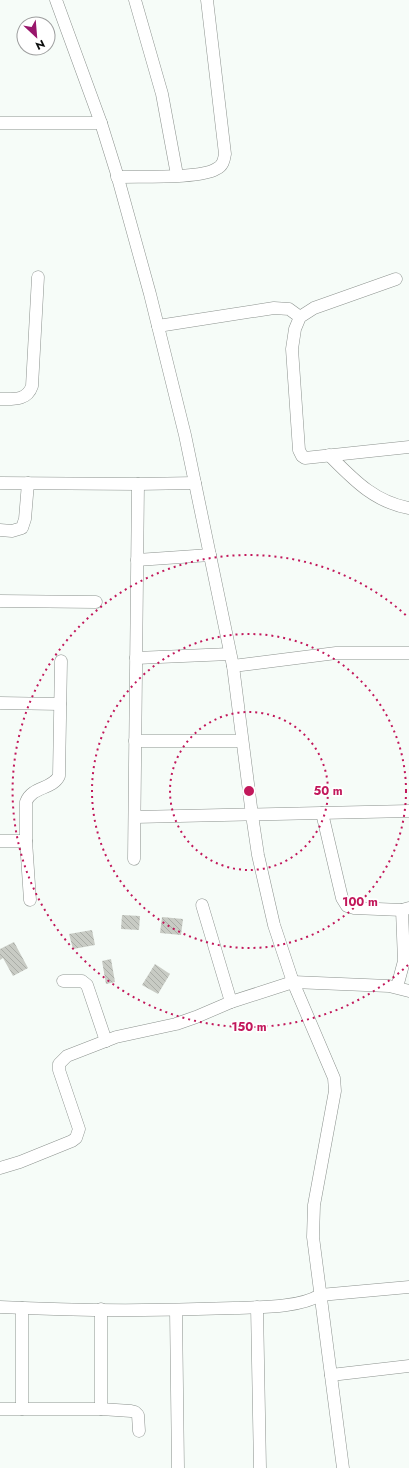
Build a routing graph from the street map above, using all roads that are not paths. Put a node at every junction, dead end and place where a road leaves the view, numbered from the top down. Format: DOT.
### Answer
graph roads {
  1 [pos="56,0"];
  2 [pos="135,0"];
  3 [pos="207,0"];
  4 [pos="0,123"];
  5 [pos="101,123"];
  6 [pos="178,175"];
  7 [pos="117,177"];
  8 [pos="38,277"];
  9 [pos="396,279"];
  10 [pos="300,317"];
  11 [pos="158,326"];
  12 [pos="0,399"];
  13 [pos="409,447"];
  14 [pos="329,455"];
  15 [pos="0,482"];
  16 [pos="195,482"];
  17 [pos="28,483"];
  18 [pos="138,484"];
  19 [pos="409,508"];
  20 [pos="0,530"];
  21 [pos="210,555"];
  22 [pos="137,560"];
  23 [pos="0,601"];
  24 [pos="96,602"];
  25 [pos="409,653"];
  26 [pos="136,658"];
  27 [pos="231,660"];
  28 [pos="61,661"];
  29 [pos="0,703"];
  30 [pos="60,704"];
  31 [pos="135,741"];
  32 [pos="242,741"];
  33 [pos="409,811"];
  34 [pos="322,813"];
  35 [pos="252,814"];
  36 [pos="135,817"];
  37 [pos="0,841"];
  38 [pos="26,842"];
  39 [pos="134,858"];
  40 [pos="30,900"];
  41 [pos="202,906"];
  42 [pos="405,909"];
  43 [pos="63,981"];
  44 [pos="292,982"];
  45 [pos="397,987"];
  46 [pos="409,991"];
  47 [pos="231,1002"];
  48 [pos="106,1041"];
  49 [pos="0,1168"];
  50 [pos="409,1287"];
  51 [pos="320,1295"];
  52 [pos="0,1307"];
  53 [pos="257,1307"];
  54 [pos="22,1308"];
  55 [pos="101,1309"];
  56 [pos="176,1310"];
  57 [pos="409,1366"];
  58 [pos="331,1375"];
  59 [pos="101,1408"];
  60 [pos="0,1409"];
  61 [pos="22,1409"];
  62 [pos="139,1431"];
  63 [pos="178,1468"];
  64 [pos="260,1468"];
  65 [pos="343,1468"];
  1 -- 5 [label="street"];
  2 -- 6 [label="street"];
  3 -- 6 [label="street"];
  4 -- 5 [label="street"];
  5 -- 7 [label="street"];
  6 -- 7 [label="street"];
  7 -- 11 [label="street"];
  8 -- 12 [label="street"];
  9 -- 10 [label="street"];
  10 -- 11 [label="street"];
  10 -- 14 [label="street"];
  11 -- 16 [label="street"];
  13 -- 14 [label="street"];
  14 -- 19 [label="street"];
  15 -- 17 [label="street"];
  16 -- 18 [label="street"];
  16 -- 21 [label="street"];
  17 -- 18 [label="street"];
  17 -- 20 [label="street"];
  18 -- 22 [label="street"];
  21 -- 22 [label="street"];
  21 -- 27 [label="street"];
  22 -- 26 [label="street"];
  23 -- 24 [label="street"];
  25 -- 27 [label="street"];
  26 -- 27 [label="street"];
  26 -- 31 [label="street"];
  27 -- 32 [label="street"];
  28 -- 30 [label="street"];
  29 -- 30 [label="street"];
  30 -- 38 [label="street"];
  31 -- 32 [label="street"];
  31 -- 36 [label="street"];
  32 -- 35 [label="street"];
  33 -- 34 [label="street"];
  34 -- 35 [label="street"];
  34 -- 42 [label="street"];
  35 -- 36 [label="street"];
  35 -- 44 [label="street"];
  36 -- 39 [label="street"];
  37 -- 38 [label="street"];
  38 -- 40 [label="street"];
  41 -- 47 [label="street"];
  42 -- 45 [label="street"];
  43 -- 48 [label="street"];
  44 -- 45 [label="street"];
  44 -- 47 [label="street"];
  44 -- 51 [label="street"];
  45 -- 46 [label="street"];
  47 -- 48 [label="street"];
  48 -- 49 [label="street"];
  50 -- 51 [label="street"];
  51 -- 53 [label="street"];
  51 -- 58 [label="street"];
  52 -- 54 [label="street"];
  53 -- 56 [label="street"];
  53 -- 64 [label="street"];
  54 -- 55 [label="street"];
  54 -- 61 [label="street"];
  55 -- 56 [label="street"];
  55 -- 59 [label="street"];
  56 -- 63 [label="street"];
  57 -- 58 [label="street"];
  58 -- 65 [label="street"];
  59 -- 61 [label="street"];
  59 -- 62 [label="street"];
  60 -- 61 [label="street"];
}
